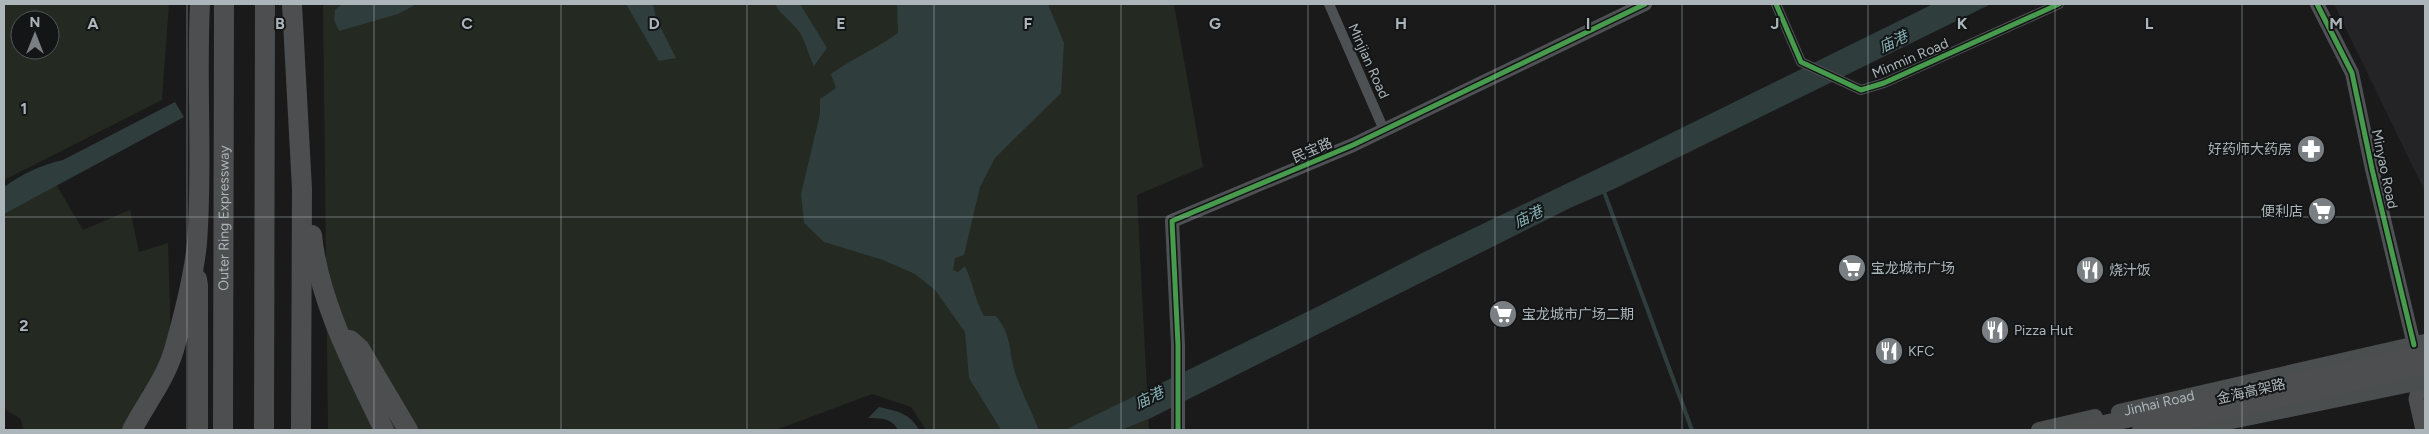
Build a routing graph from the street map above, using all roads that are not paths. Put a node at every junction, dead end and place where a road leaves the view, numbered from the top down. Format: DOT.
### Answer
graph roads {
  1 [pos="200,4"];
  2 [pos="224,4"];
  3 [pos="265,4"];
  4 [pos="292,4"];
  5 [pos="1329,4"];
  6 [pos="1645,4"];
  7 [pos="1776,4"];
  8 [pos="2059,4"];
  9 [pos="2317,4"];
  10 [pos="1384,130"];
  11 [pos="302,190"];
  12 [pos="193,268"];
  13 [pos="338,328"];
  14 [pos="2422,347"];
  15 [pos="2424,379"];
  16 [pos="1178,423"];
  17 [pos="132,429"];
  18 [pos="198,430"];
  19 [pos="223,430"];
  20 [pos="264,430"];
  21 [pos="301,430"];
  22 [pos="384,430"];
  23 [pos="408,430"];
  24 [pos="2039,430"];
  25 [pos="2077,430"];
  26 [pos="2141,430"];
  27 [pos="2188,430"];
  28 [pos="2423,430"];
  1 -- 12 [label="highway"];
  2 -- 19 [label="highway, Outer Ring Expressway"];
  3 -- 20 [label="highway"];
  4 -- 11 [label="highway"];
  5 -- 10 [label="street, Minjian Road"];
  6 -- 10 [label="street, 民宝路"];
  7 -- 8 [label="street, Minmin Road"];
  9 -- 14 [label="street, Minyao Road"];
  10 -- 16 [label="street, 民宝路"];
  11 -- 13 [label="highway"];
  11 -- 21 [label="highway"];
  12 -- 17 [label="highway"];
  12 -- 18 [label="highway"];
  13 -- 22 [label="highway"];
  13 -- 23 [label="highway"];
  14 -- 15 [label="main road, Minyao Road"];
  14 -- 24 [label="main road, Jinhai Road"];
  14 -- 25 [label="highway, 金海高架路, bridge"];
  15 -- 26 [label="highway, 金海高架路, bridge"];
  15 -- 27 [label="main road"];
  15 -- 28 [label="main road, Minyao Road"];
}
